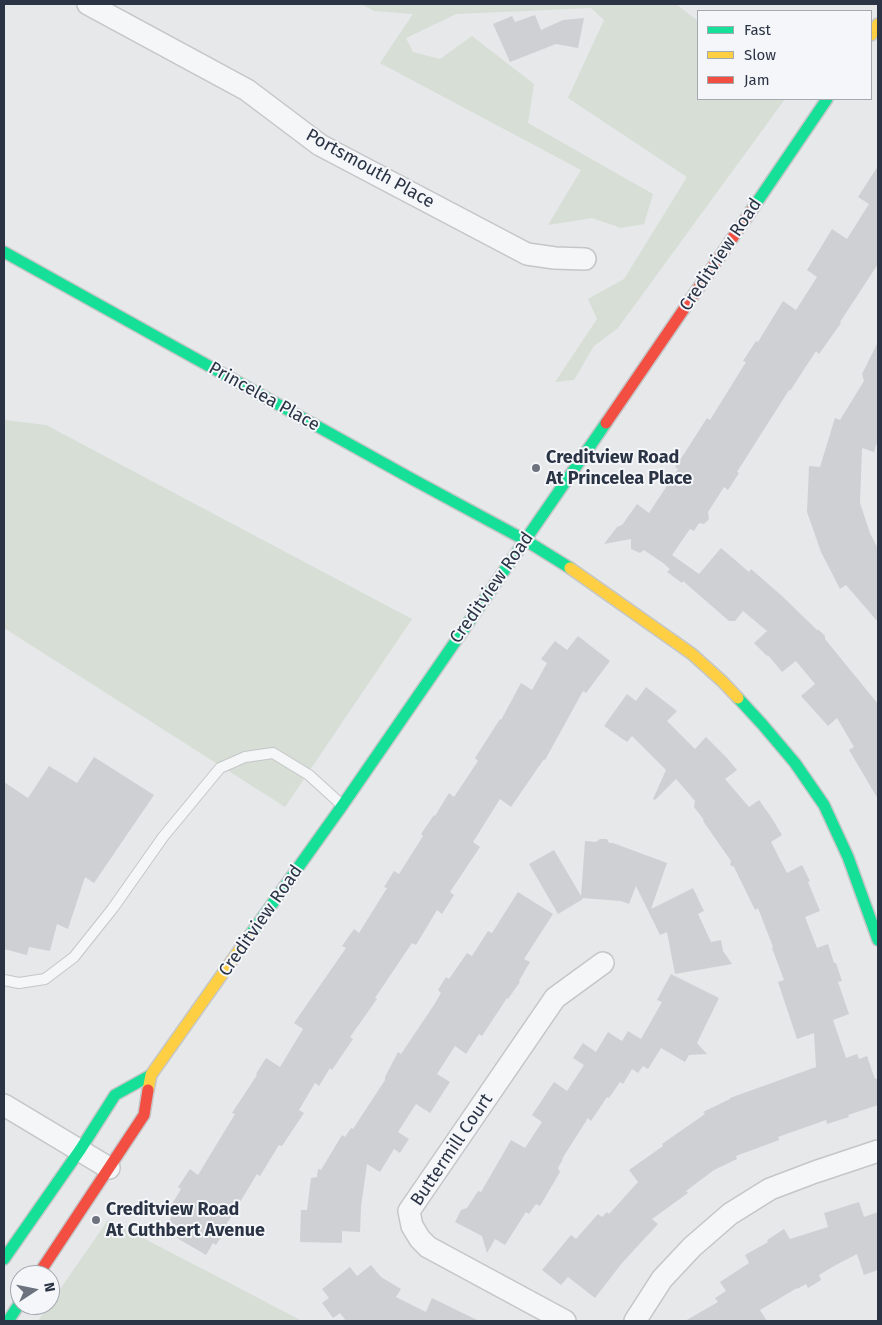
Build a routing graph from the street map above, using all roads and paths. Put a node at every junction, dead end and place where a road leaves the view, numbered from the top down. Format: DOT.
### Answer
graph roads {
  1 [pos="88,4"];
  2 [pos="827,100"];
  3 [pos="4,252"];
  4 [pos="585,259"];
  5 [pos="525,540"];
  6 [pos="342,806"];
  7 [pos="878,940"];
  8 [pos="602,963"];
  9 [pos="4,980"];
  10 [pos="152,1075"];
  11 [pos="4,1105"];
  12 [pos="80,1150"];
  13 [pos="878,1151"];
  14 [pos="109,1168"];
  15 [pos="4,1259"];
  16 [pos="45,1265"];
  17 [pos="565,1321"];
  18 [pos="635,1321"];
  1 -- 4 [label="street, Portsmouth Place"];
  2 -- 5 [label="main road, Creditview Road"];
  3 -- 5 [label="main road, Princelea Place"];
  5 -- 6 [label="main road, Creditview Road"];
  5 -- 7 [label="main road, Princelea Place"];
  6 -- 9 [label="lane"];
  6 -- 10 [label="main road, Creditview Road"];
  8 -- 17 [label="street, Buttermill Court"];
  10 -- 12 [label="main road, Creditview Road"];
  10 -- 14 [label="main road, Creditview Road"];
  11 -- 12 [label="street"];
  12 -- 14 [label="street"];
  12 -- 15 [label="main road, Creditview Road"];
  13 -- 18 [label="street"];
  14 -- 16 [label="main road, Creditview Road"];
}
